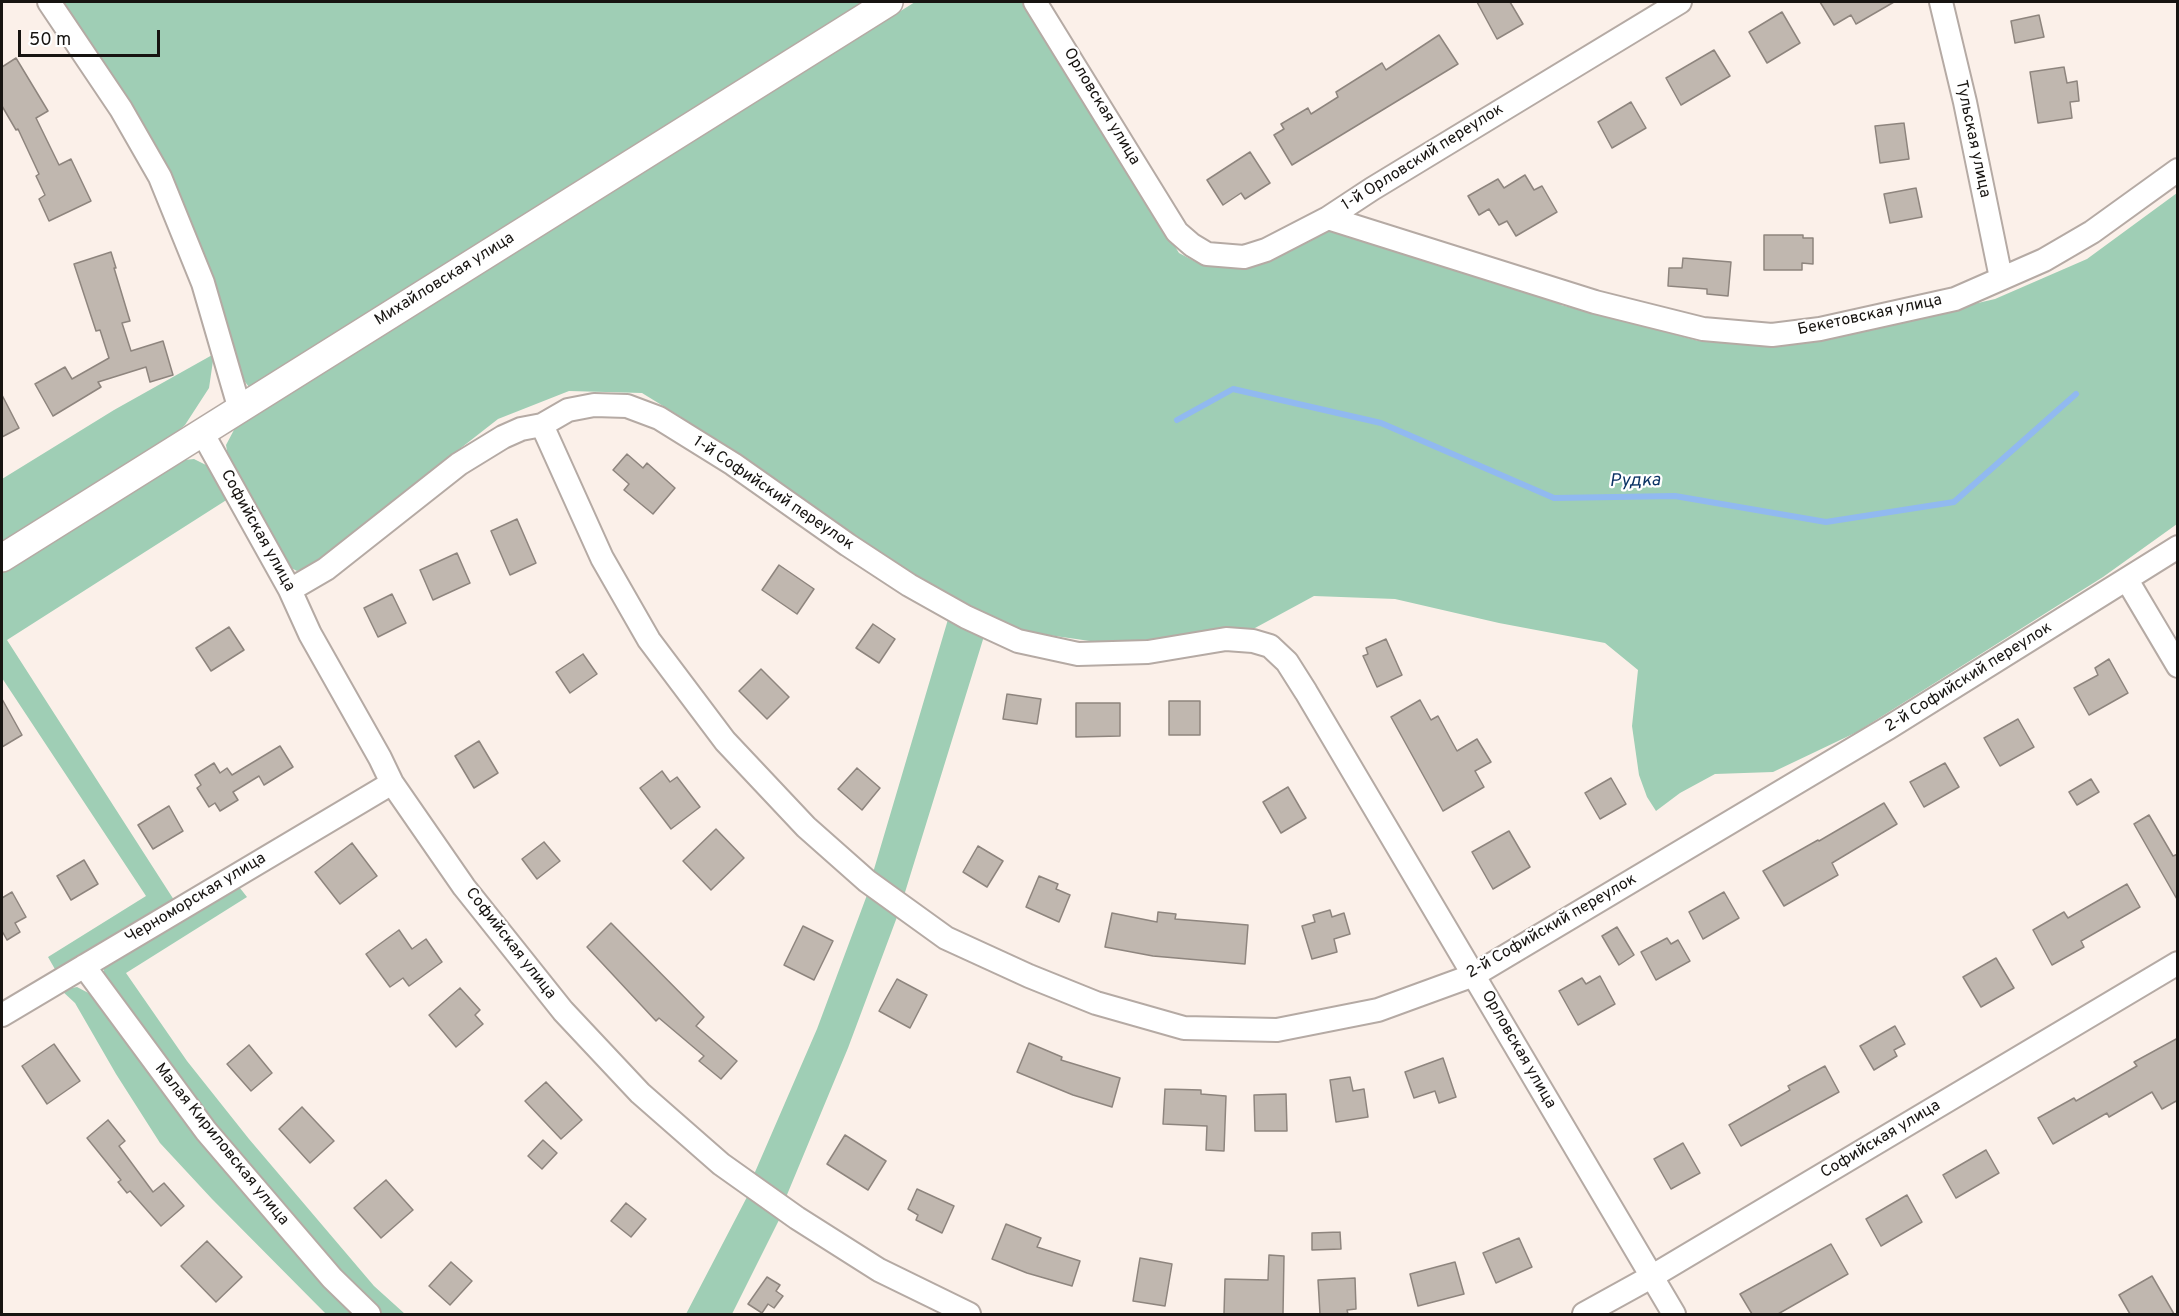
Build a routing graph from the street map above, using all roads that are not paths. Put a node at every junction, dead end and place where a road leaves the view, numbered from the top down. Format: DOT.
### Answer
graph roads {
  1 [pos="49,2"];
  2 [pos="889,2"];
  3 [pos="1035,2"];
  4 [pos="1680,2"];
  5 [pos="1941,2"];
  6 [pos="2178,170"];
  7 [pos="1165,214"];
  8 [pos="1328,218"];
  9 [pos="2001,278"];
  10 [pos="240,410"];
  11 [pos="542,425"];
  12 [pos="202,434"];
  13 [pos="2178,548"];
  14 [pos="2,558"];
  15 [pos="2127,580"];
  16 [pos="290,590"];
  17 [pos="1287,662"];
  18 [pos="2178,666"];
  19 [pos="392,783"];
  20 [pos="2178,963"];
  21 [pos="84,966"];
  22 [pos="1474,975"];
  23 [pos="2,1016"];
  24 [pos="1651,1276"];
  25 [pos="369,1314"];
  26 [pos="969,1314"];
  27 [pos="1584,1314"];
  28 [pos="1674,1314"];
  1 -- 10 [label="street"];
  2 -- 10 [label="street, Михайловская улица"];
  3 -- 7 [label="street, Орловская улица"];
  4 -- 8 [label="street, 1-й Орловский переулок"];
  5 -- 9 [label="street, Тульская улица"];
  6 -- 9 [label="street, Бекетовская улица"];
  7 -- 8 [label="street, 1-й Орловский переулок"];
  8 -- 9 [label="street, Бекетовская улица"];
  10 -- 12 [label="street, Михайловская улица"];
  11 -- 16 [label="street, 1-й Софийский переулок"];
  11 -- 17 [label="street, 1-й Софийский переулок"];
  11 -- 22 [label="street, 2-й Софийский переулок"];
  12 -- 14 [label="street, Михайловская улица"];
  12 -- 16 [label="street, Софийская улица"];
  13 -- 15 [label="street, 2-й Софийский переулок"];
  15 -- 18 [label="street"];
  15 -- 22 [label="street, 2-й Софийский переулок"];
  16 -- 19 [label="street, Софийская улица"];
  17 -- 22 [label="street, Орловская улица"];
  19 -- 21 [label="street, Черноморская улица"];
  19 -- 26 [label="street, Софийская улица"];
  20 -- 24 [label="street, Софийская улица"];
  21 -- 23 [label="street, Черноморская улица"];
  21 -- 25 [label="street, Малая Кириловская улица"];
  22 -- 24 [label="street, Орловская улица"];
  24 -- 27 [label="street, Софийская улица"];
  24 -- 28 [label="street, Орловская улица"];
}
